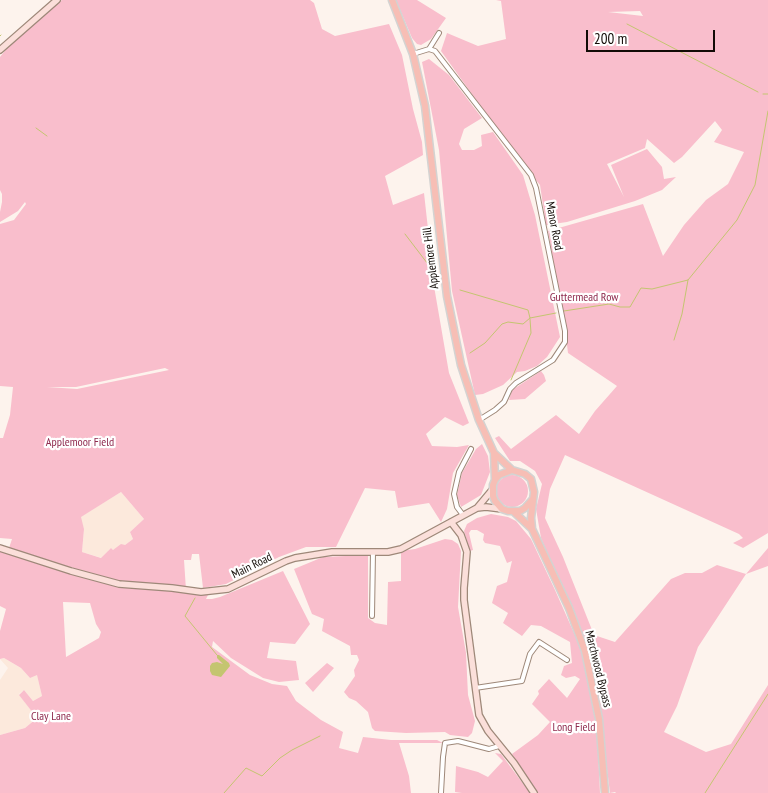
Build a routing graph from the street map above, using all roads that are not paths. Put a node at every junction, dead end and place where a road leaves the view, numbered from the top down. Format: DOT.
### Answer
graph roads {
  1 [pos="57,0"];
  2 [pos="392,0"];
  3 [pos="439,33"];
  4 [pos="429,49"];
  5 [pos="0,50"];
  6 [pos="412,54"];
  7 [pos="479,420"];
  8 [pos="471,450"];
  9 [pos="494,453"];
  10 [pos="512,470"];
  11 [pos="495,480"];
  12 [pos="492,490"];
  13 [pos="533,500"];
  14 [pos="477,508"];
  15 [pos="502,509"];
  16 [pos="514,512"];
  17 [pos="463,515"];
  18 [pos="451,522"];
  19 [pos="532,529"];
  20 [pos="0,548"];
  21 [pos="373,552"];
  22 [pos="372,616"];
  23 [pos="567,660"];
  24 [pos="475,688"];
  25 [pos="499,746"];
  26 [pos="442,793"];
  27 [pos="534,793"];
  28 [pos="605,793"];
  1 -- 5 [label="street"];
  2 -- 6 [label="main road, Applemore Hill"];
  3 -- 4 [label="street"];
  4 -- 6 [label="street"];
  4 -- 7 [label="street, Manor Road"];
  6 -- 7 [label="main road, Applemore Hill"];
  7 -- 9 [label="main road, Applemore Hill"];
  8 -- 17 [label="street"];
  9 -- 10 [label="main road, Applemore Hill"];
  9 -- 11 [label="main road, Applemore Hill"];
  10 -- 11 [label="main road"];
  10 -- 13 [label="main road"];
  11 -- 12 [label="main road"];
  12 -- 14 [label="street, Main Road"];
  12 -- 15 [label="main road"];
  13 -- 16 [label="main road"];
  13 -- 19 [label="main road, Marchwood Bypass"];
  14 -- 15 [label="street, Main Road"];
  14 -- 17 [label="street, Main Road"];
  15 -- 16 [label="main road"];
  16 -- 19 [label="main road, Marchwood Bypass"];
  17 -- 18 [label="street, Main Road"];
  18 -- 21 [label="street, Main Road"];
  18 -- 24 [label="street"];
  19 -- 28 [label="main road, Marchwood Bypass"];
  20 -- 21 [label="street, Main Road"];
  21 -- 22 [label="street"];
  23 -- 24 [label="street"];
  24 -- 25 [label="street"];
  25 -- 26 [label="street"];
  25 -- 27 [label="street"];
}
